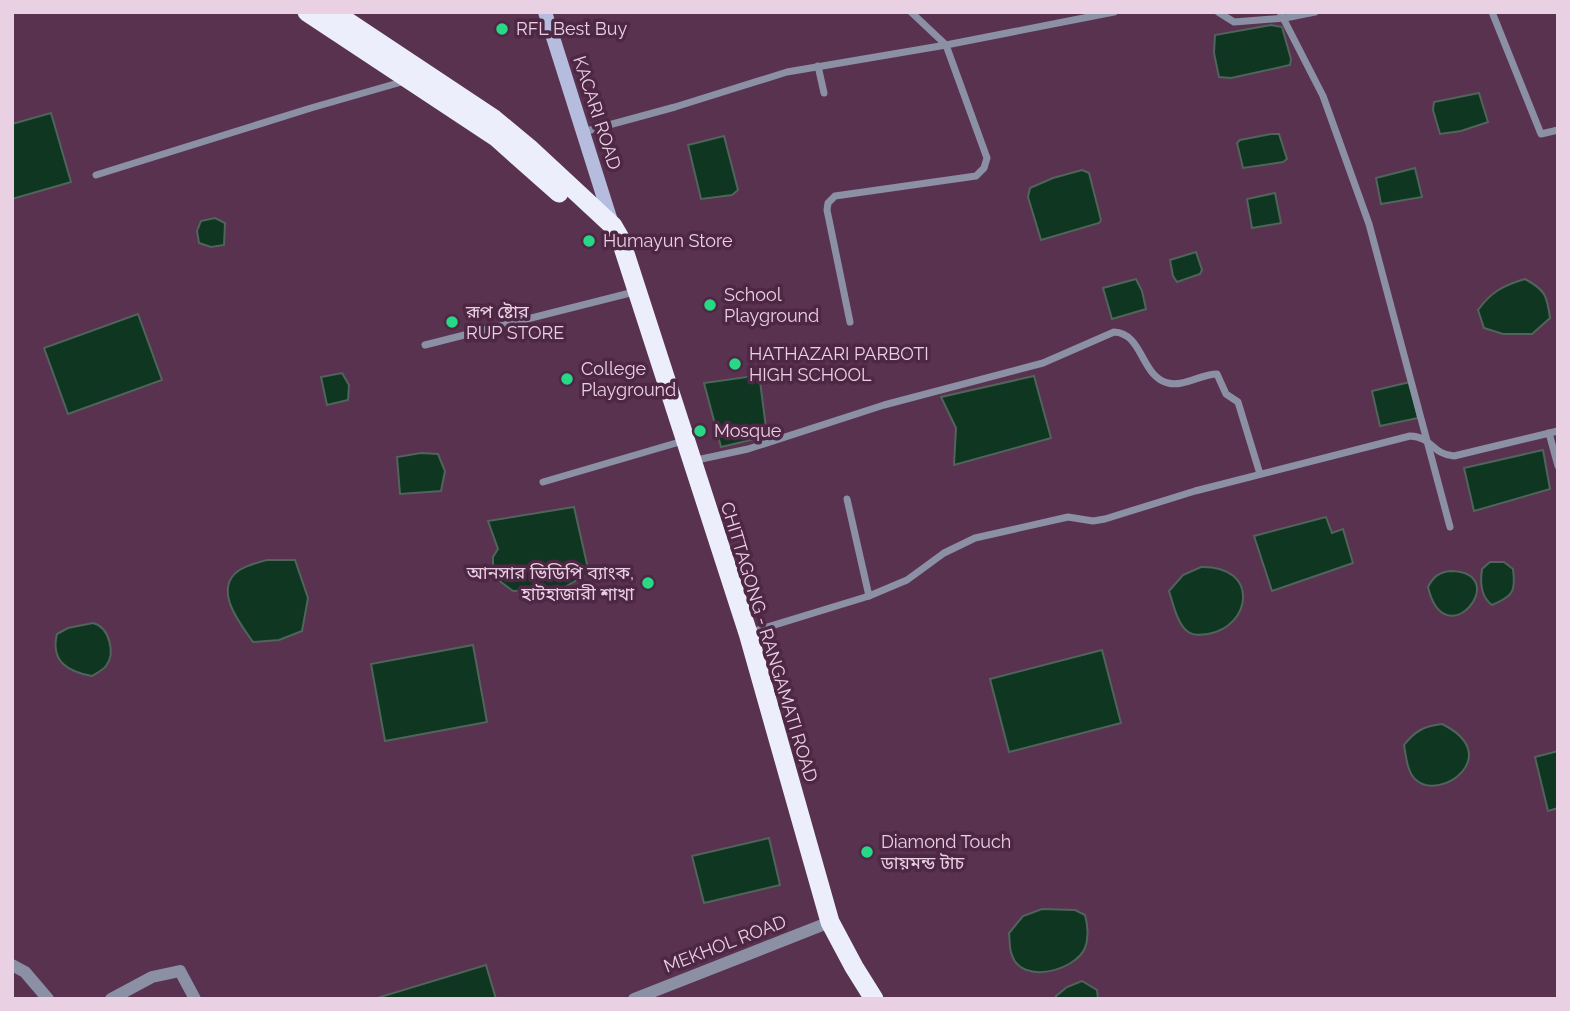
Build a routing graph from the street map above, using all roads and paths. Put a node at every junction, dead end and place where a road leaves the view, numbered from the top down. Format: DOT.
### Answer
graph roads {
  1 [pos="307,12"];
  2 [pos="333,12"];
  3 [pos="545,12"];
  4 [pos="911,12"];
  5 [pos="1114,12"];
  6 [pos="1218,12"];
  7 [pos="1315,12"];
  8 [pos="1492,12"];
  9 [pos="1094,14"];
  10 [pos="1282,15"];
  11 [pos="946,45"];
  12 [pos="818,66"];
  13 [pos="409,80"];
  14 [pos="824,93"];
  15 [pos="1558,130"];
  16 [pos="582,132"];
  17 [pos="96,175"];
  18 [pos="551,177"];
  19 [pos="608,231"];
  20 [pos="638,291"];
  21 [pos="850,321"];
  22 [pos="425,345"];
  23 [pos="1554,432"];
  24 [pos="684,441"];
  25 [pos="1428,441"];
  26 [pos="691,461"];
  27 [pos="1558,466"];
  28 [pos="1260,474"];
  29 [pos="543,482"];
  30 [pos="847,499"];
  31 [pos="1450,527"];
  32 [pos="869,596"];
  33 [pos="748,633"];
  34 [pos="830,922"];
  35 [pos="12,965"];
  36 [pos="48,999"];
  37 [pos="111,999"];
  38 [pos="195,999"];
  39 [pos="634,999"];
  40 [pos="874,999"];
  1 -- 13 [label="highway, CHITTAGONG - RANGAMATI ROAD"];
  2 -- 18 [label="highway, CHITTAGONG - RANGAMATI ROAD"];
  3 -- 16 [label="main road, KACARI ROAD"];
  4 -- 11 [label="street"];
  5 -- 9 [label="street"];
  6 -- 10 [label="street"];
  7 -- 10 [label="street"];
  8 -- 15 [label="street"];
  9 -- 11 [label="street"];
  10 -- 25 [label="street"];
  11 -- 12 [label="street"];
  11 -- 21 [label="street"];
  12 -- 14 [label="street"];
  12 -- 16 [label="street"];
  13 -- 17 [label="street"];
  13 -- 18 [label="highway, CHITTAGONG - RANGAMATI ROAD"];
  16 -- 19 [label="main road, KACARI ROAD"];
  18 -- 19 [label="highway, CHITTAGONG - RANGAMATI ROAD"];
  19 -- 20 [label="highway, CHITTAGONG - RANGAMATI ROAD"];
  20 -- 22 [label="street"];
  20 -- 24 [label="highway, CHITTAGONG - RANGAMATI ROAD"];
  23 -- 25 [label="street"];
  23 -- 27 [label="street"];
  24 -- 26 [label="highway, CHITTAGONG - RANGAMATI ROAD"];
  24 -- 29 [label="street"];
  25 -- 28 [label="street"];
  25 -- 31 [label="street"];
  26 -- 28 [label="street"];
  26 -- 33 [label="highway, CHITTAGONG - RANGAMATI ROAD"];
  28 -- 32 [label="street"];
  30 -- 32 [label="street"];
  32 -- 33 [label="street"];
  33 -- 34 [label="highway, CHITTAGONG - RANGAMATI ROAD"];
  34 -- 39 [label="street, MEKHOL ROAD"];
  34 -- 40 [label="highway, CHITTAGONG - RANGAMATI ROAD"];
  35 -- 36 [label="street"];
  37 -- 38 [label="street"];
}
